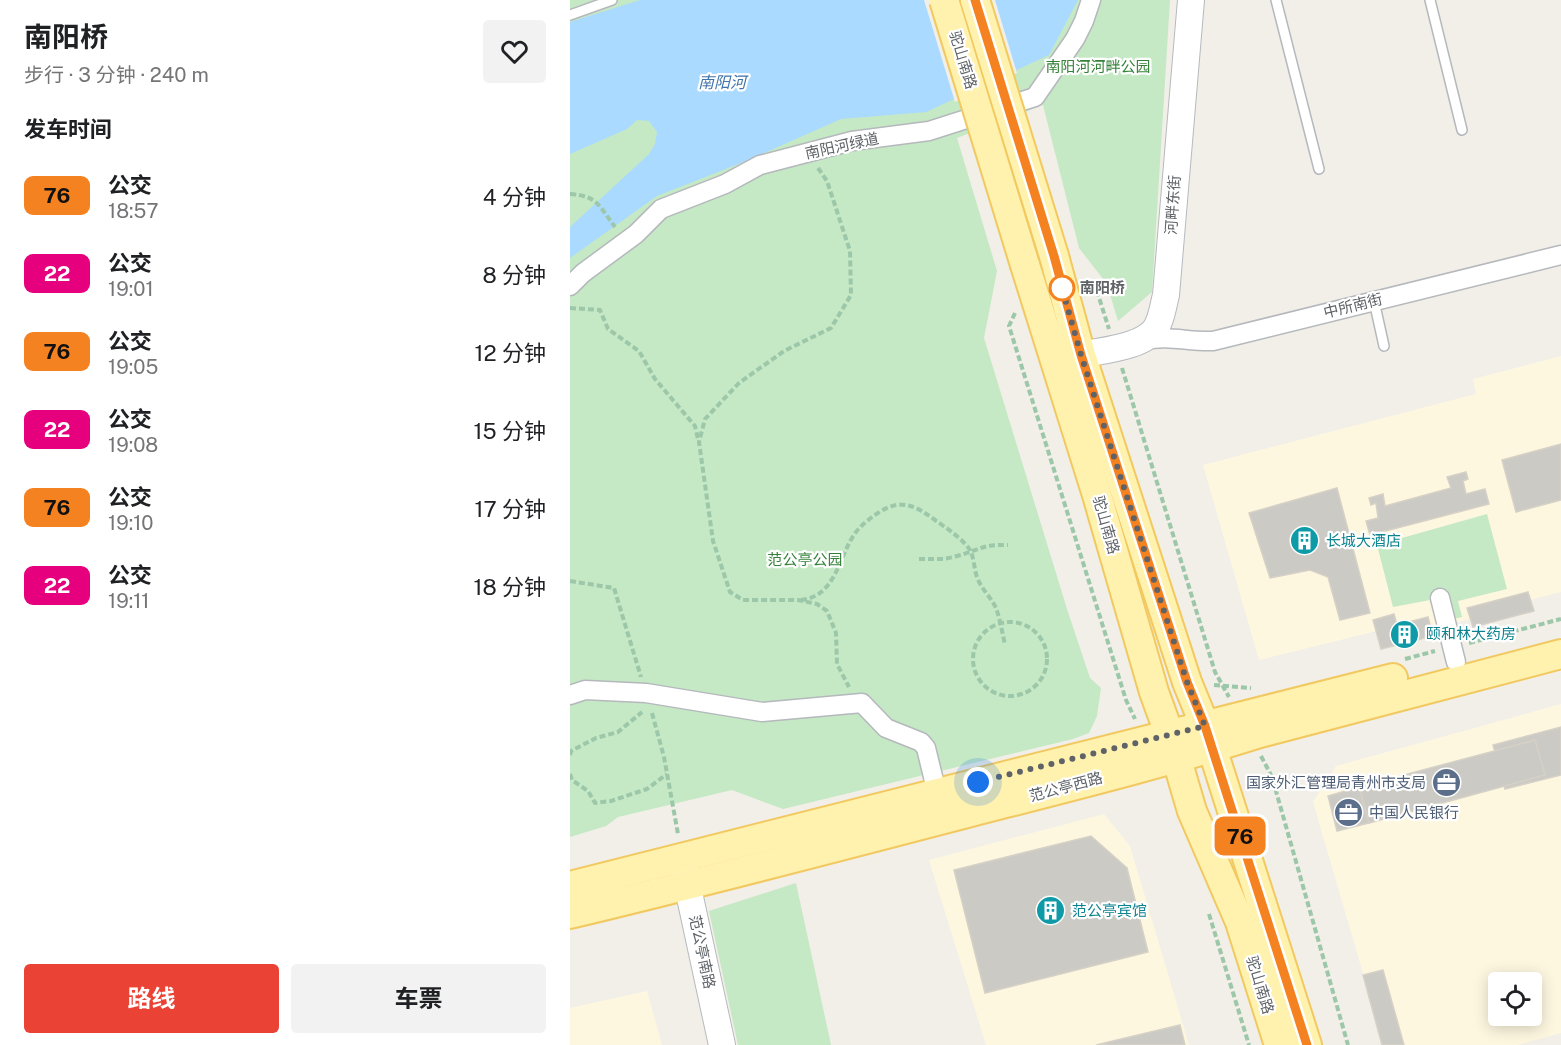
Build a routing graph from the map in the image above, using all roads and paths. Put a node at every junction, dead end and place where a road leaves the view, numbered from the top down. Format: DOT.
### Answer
graph roads {
  1 [pos="612,0"];
  2 [pos="944,0"];
  3 [pos="975,0"];
  4 [pos="1091,0"];
  5 [pos="1191,0"];
  6 [pos="1276,0"];
  7 [pos="1430,0"];
  8 [pos="570,15"];
  9 [pos="1462,130"];
  10 [pos="807,153"];
  11 [pos="1319,169"];
  12 [pos="570,194"];
  13 [pos="618,232"];
  14 [pos="1561,255"];
  15 [pos="1055,263"];
  16 [pos="570,286"];
  17 [pos="1374,301"];
  18 [pos="570,308"];
  19 [pos="1144,340"];
  20 [pos="1384,346"];
  21 [pos="1115,347"];
  22 [pos="1081,355"];
  23 [pos="699,442"];
  24 [pos="1008,545"];
  25 [pos="971,551"];
  26 [pos="919,560"];
  27 [pos="570,581"];
  28 [pos="614,588"];
  29 [pos="1440,598"];
  30 [pos="798,600"];
  31 [pos="999,623"];
  32 [pos="1561,635"];
  33 [pos="1005,644"];
  34 [pos="1561,654"];
  35 [pos="1456,662"];
  36 [pos="570,695"];
  37 [pos="1232,702"];
  38 [pos="862,704"];
  39 [pos="650,706"];
  40 [pos="1208,737"];
  41 [pos="1173,747"];
  42 [pos="1259,752"];
  43 [pos="570,755"];
  44 [pos="664,757"];
  45 [pos="570,774"];
  46 [pos="667,774"];
  47 [pos="937,793"];
  48 [pos="685,872"];
  49 [pos="570,886"];
  50 [pos="570,914"];
  51 [pos="722,1045"];
  52 [pos="1279,1045"];
  53 [pos="1307,1045"];
  54 [pos="1348,1045"];
  1 -- 8 [label="lane"];
  2 -- 41 [label="main road, 驼山南路, bridge"];
  3 -- 15 [label="main road, 驼山南路, bridge"];
  4 -- 10 [label="street, 南阳河绿道"];
  5 -- 19 [label="street, 河畔东街"];
  6 -- 11 [label="lane"];
  7 -- 9 [label="lane"];
  10 -- 16 [label="street, 南阳河绿道"];
  10 -- 23 [label="path"];
  12 -- 13 [label="path"];
  14 -- 17 [label="street, 中所南街"];
  15 -- 21 [label="path"];
  15 -- 22 [label="main road, 驼山南路"];
  17 -- 19 [label="street, 中所南街"];
  17 -- 20 [label="lane"];
  18 -- 23 [label="path"];
  19 -- 21 [label="street"];
  21 -- 22 [label="street"];
  21 -- 37 [label="path"];
  22 -- 40 [label="main road, 驼山南路"];
  23 -- 30 [label="path"];
  24 -- 25 [label="path"];
  25 -- 26 [label="path"];
  25 -- 30 [label="path"];
  25 -- 31 [label="path"];
  27 -- 28 [label="path"];
  29 -- 35 [label="street"];
  30 -- 38 [label="path"];
  31 -- 31 [label="path"];
  31 -- 33 [label="path"];
  32 -- 35 [label="main road, 范公亭西路"];
  34 -- 40 [label="main road, 范公亭西路"];
  35 -- 40 [label="main road, 范公亭西路"];
  36 -- 38 [label="street"];
  38 -- 47 [label="street"];
  39 -- 43 [label="path"];
  40 -- 41 [label="main road, 范公亭西路"];
  40 -- 53 [label="main road, 驼山南路"];
  41 -- 47 [label="main road, 范公亭西路"];
  41 -- 48 [label="main road, 范公亭西路"];
  41 -- 52 [label="main road, 驼山南路"];
  42 -- 54 [label="path"];
  44 -- 46 [label="path"];
  45 -- 46 [label="path"];
  46 -- 48 [label="path"];
  47 -- 48 [label="main road, 范公亭西路"];
  48 -- 49 [label="main road, 范公亭西路"];
  48 -- 50 [label="main road, 范公亭西路"];
  48 -- 51 [label="street, 范公亭南路"];
}
